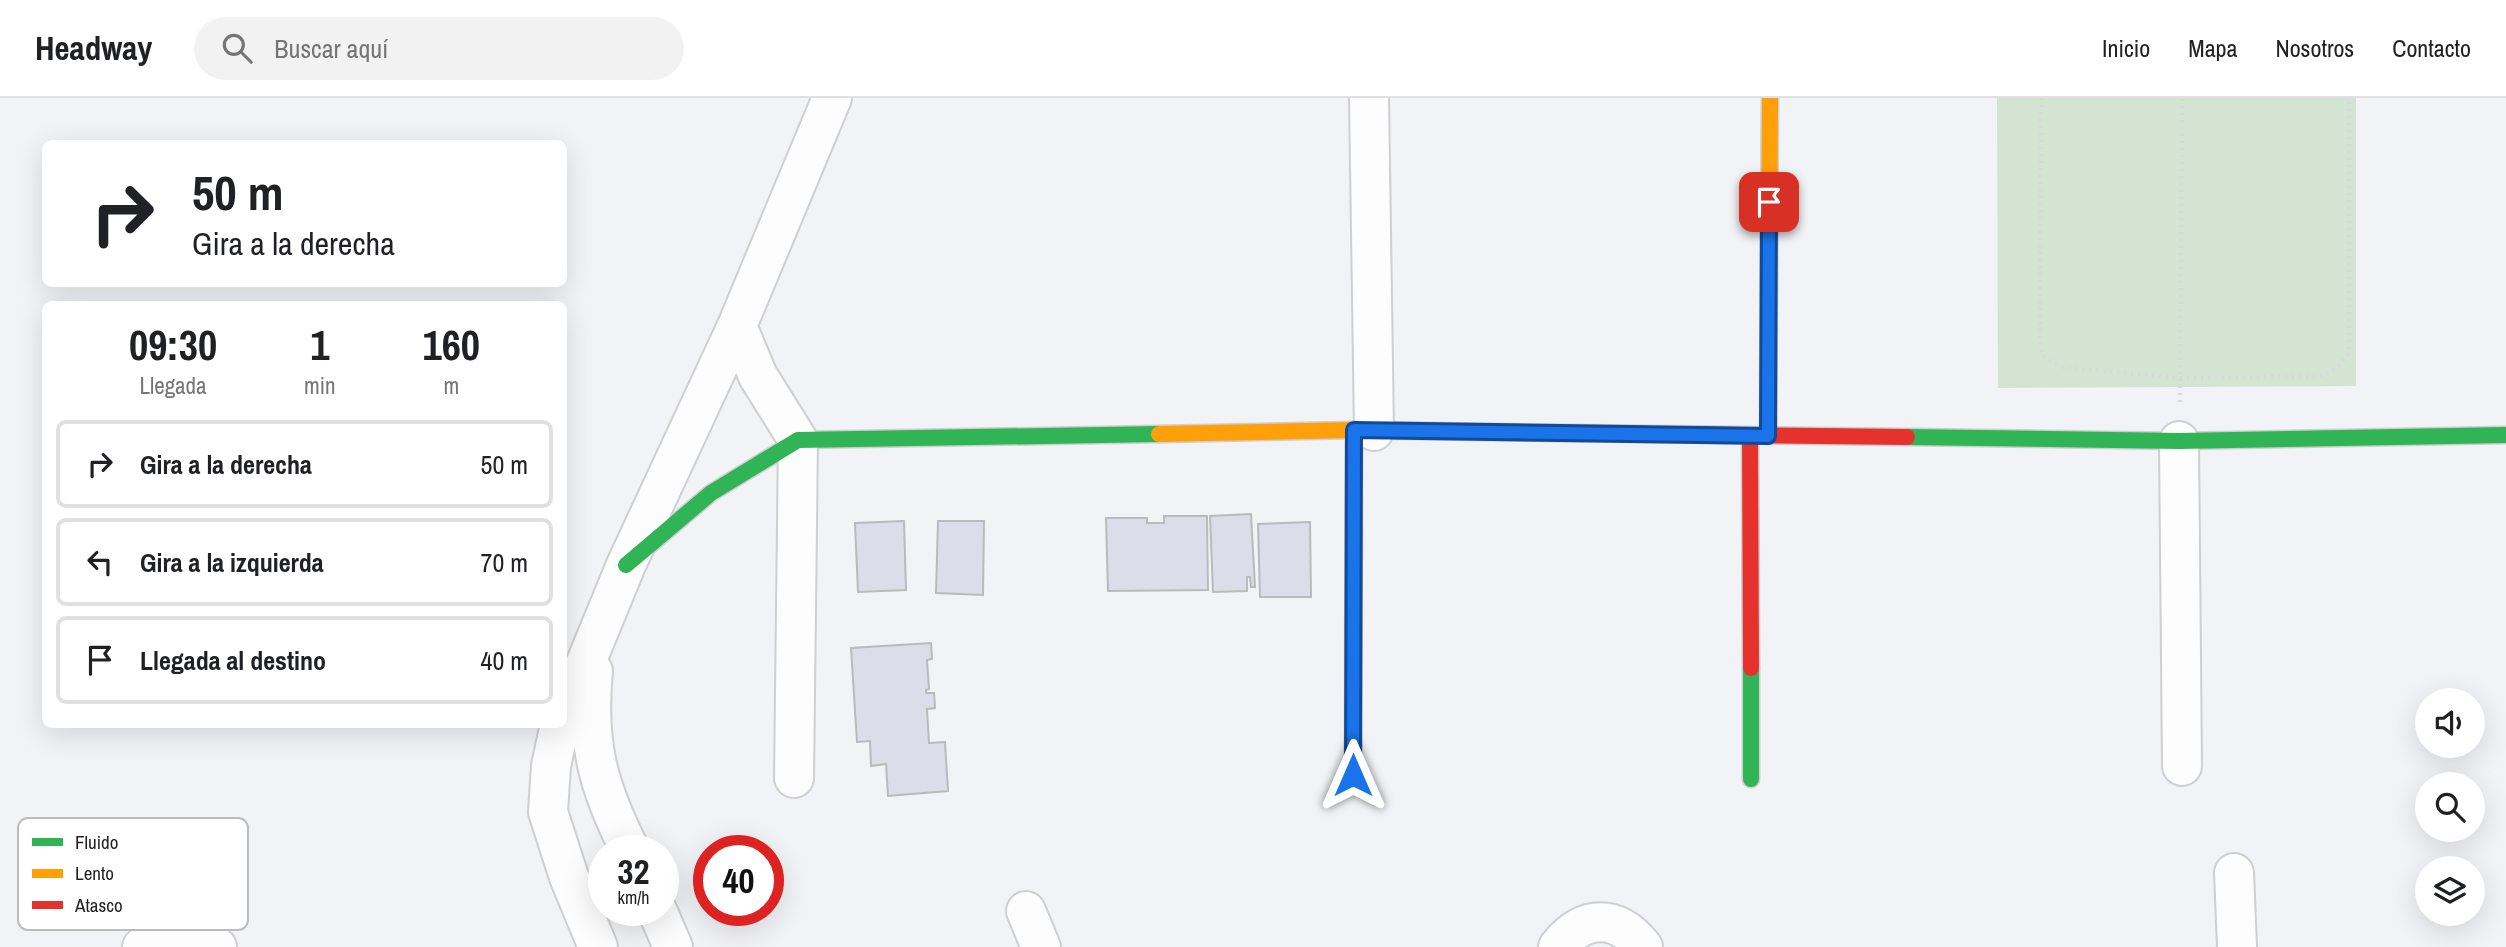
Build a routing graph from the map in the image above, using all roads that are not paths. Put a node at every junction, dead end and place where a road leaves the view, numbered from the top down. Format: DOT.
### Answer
graph roads {
  1 [pos="832,98"];
  2 [pos="1369,98"];
  3 [pos="1770,98"];
  4 [pos="737,326"];
  5 [pos="1364,430"];
  6 [pos="1750,435"];
  7 [pos="2506,435"];
  8 [pos="1768,436"];
  9 [pos="798,440"];
  10 [pos="2179,441"];
  11 [pos="626,565"];
  12 [pos="596,641"];
  13 [pos="567,709"];
  14 [pos="559,728"];
  15 [pos="2182,766"];
  16 [pos="1353,775"];
  17 [pos="794,778"];
  18 [pos="1751,779"];
  19 [pos="622,835"];
  20 [pos="2234,873"];
  21 [pos="1026,911"];
  22 [pos="664,926"];
  23 [pos="182,930"];
  24 [pos="196,930"];
  25 [pos="142,947"];
  26 [pos="217,947"];
  27 [pos="598,947"];
  28 [pos="673,947"];
  29 [pos="1041,947"];
  30 [pos="1558,947"];
  31 [pos="1643,947"];
  32 [pos="2237,947"];
  1 -- 4 [label="street"];
  2 -- 5 [label="street"];
  3 -- 8 [label="street"];
  4 -- 9 [label="street"];
  4 -- 11 [label="street"];
  5 -- 6 [label="street"];
  5 -- 9 [label="street"];
  5 -- 16 [label="street"];
  6 -- 8 [label="street"];
  6 -- 18 [label="street"];
  7 -- 10 [label="street"];
  8 -- 10 [label="street"];
  9 -- 11 [label="street"];
  9 -- 17 [label="street"];
  10 -- 15 [label="street"];
  11 -- 12 [label="street"];
  12 -- 13 [label="street"];
  12 -- 19 [label="street"];
  14 -- 27 [label="street"];
  20 -- 32 [label="street"];
  21 -- 29 [label="street"];
  22 -- 28 [label="street"];
  23 -- 25 [label="street"];
  24 -- 26 [label="street"];
  30 -- 31 [label="street"];
}
